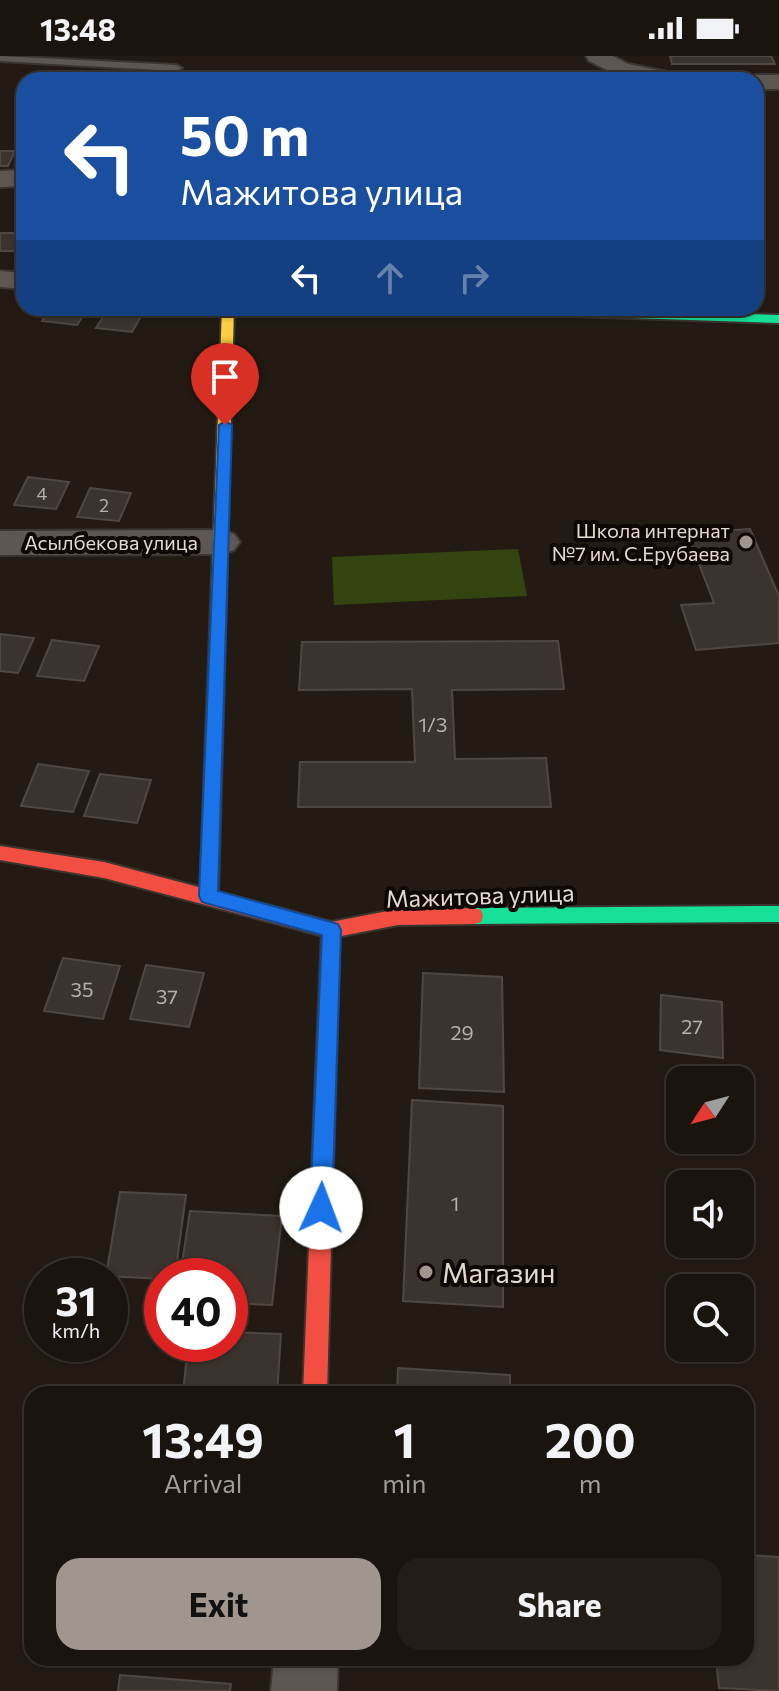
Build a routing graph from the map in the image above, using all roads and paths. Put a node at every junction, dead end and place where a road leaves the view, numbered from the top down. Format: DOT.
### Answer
graph roads {
  1 [pos="597,56"];
  2 [pos="0,58"];
  3 [pos="154,72"];
  4 [pos="620,72"];
  5 [pos="228,316"];
  6 [pos="744,316"];
  7 [pos="779,319"];
  8 [pos="222,542"];
  9 [pos="0,543"];
  10 [pos="0,853"];
  11 [pos="209,896"];
  12 [pos="779,914"];
  13 [pos="331,930"];
  14 [pos="315,1386"];
  15 [pos="306,1666"];
  16 [pos="304,1691"];
  1 -- 4 [label="street"];
  2 -- 3 [label="lane"];
  5 -- 8 [label="street"];
  6 -- 7 [label="street"];
  8 -- 9 [label="street, Асылбекова улица"];
  8 -- 11 [label="street"];
  10 -- 11 [label="street, Мажитова улица"];
  11 -- 13 [label="street, Мажитова улица"];
  12 -- 13 [label="street, Мажитова улица"];
  13 -- 14 [label="street"];
  15 -- 16 [label="street"];
}
